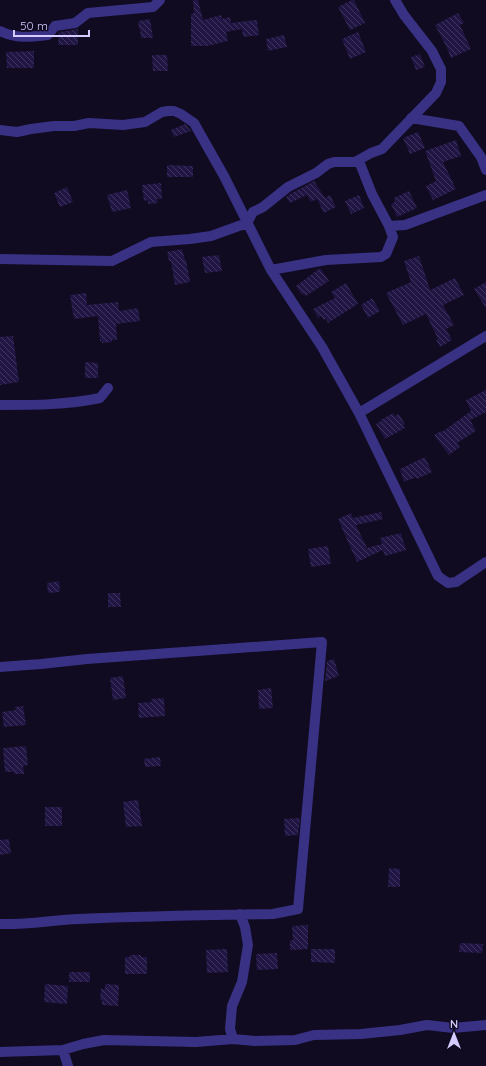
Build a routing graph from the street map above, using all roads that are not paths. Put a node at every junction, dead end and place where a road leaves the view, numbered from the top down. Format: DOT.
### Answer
graph roads {
  1 [pos="160,0"];
  2 [pos="395,0"];
  3 [pos="0,31"];
  4 [pos="411,118"];
  5 [pos="0,130"];
  6 [pos="359,161"];
  7 [pos="486,170"];
  8 [pos="486,195"];
  9 [pos="247,223"];
  10 [pos="389,226"];
  11 [pos="0,259"];
  12 [pos="270,270"];
  13 [pos="486,336"];
  14 [pos="108,388"];
  15 [pos="0,404"];
  16 [pos="359,413"];
  17 [pos="486,562"];
  18 [pos="0,667"];
  19 [pos="240,914"];
  20 [pos="0,924"];
  21 [pos="486,1025"];
  22 [pos="233,1039"];
  23 [pos="63,1050"];
  24 [pos="0,1052"];
  25 [pos="68,1066"];
  1 -- 3 [label="street"];
  2 -- 4 [label="street"];
  4 -- 6 [label="street"];
  4 -- 7 [label="street"];
  5 -- 9 [label="street"];
  6 -- 9 [label="street"];
  6 -- 10 [label="street"];
  8 -- 10 [label="street"];
  9 -- 11 [label="street"];
  9 -- 12 [label="street"];
  10 -- 12 [label="street"];
  12 -- 16 [label="street"];
  13 -- 16 [label="street"];
  14 -- 15 [label="street"];
  16 -- 17 [label="street"];
  18 -- 19 [label="street"];
  19 -- 20 [label="street"];
  19 -- 22 [label="street"];
  21 -- 22 [label="street"];
  22 -- 23 [label="street"];
  23 -- 24 [label="street"];
  23 -- 25 [label="street"];
}
